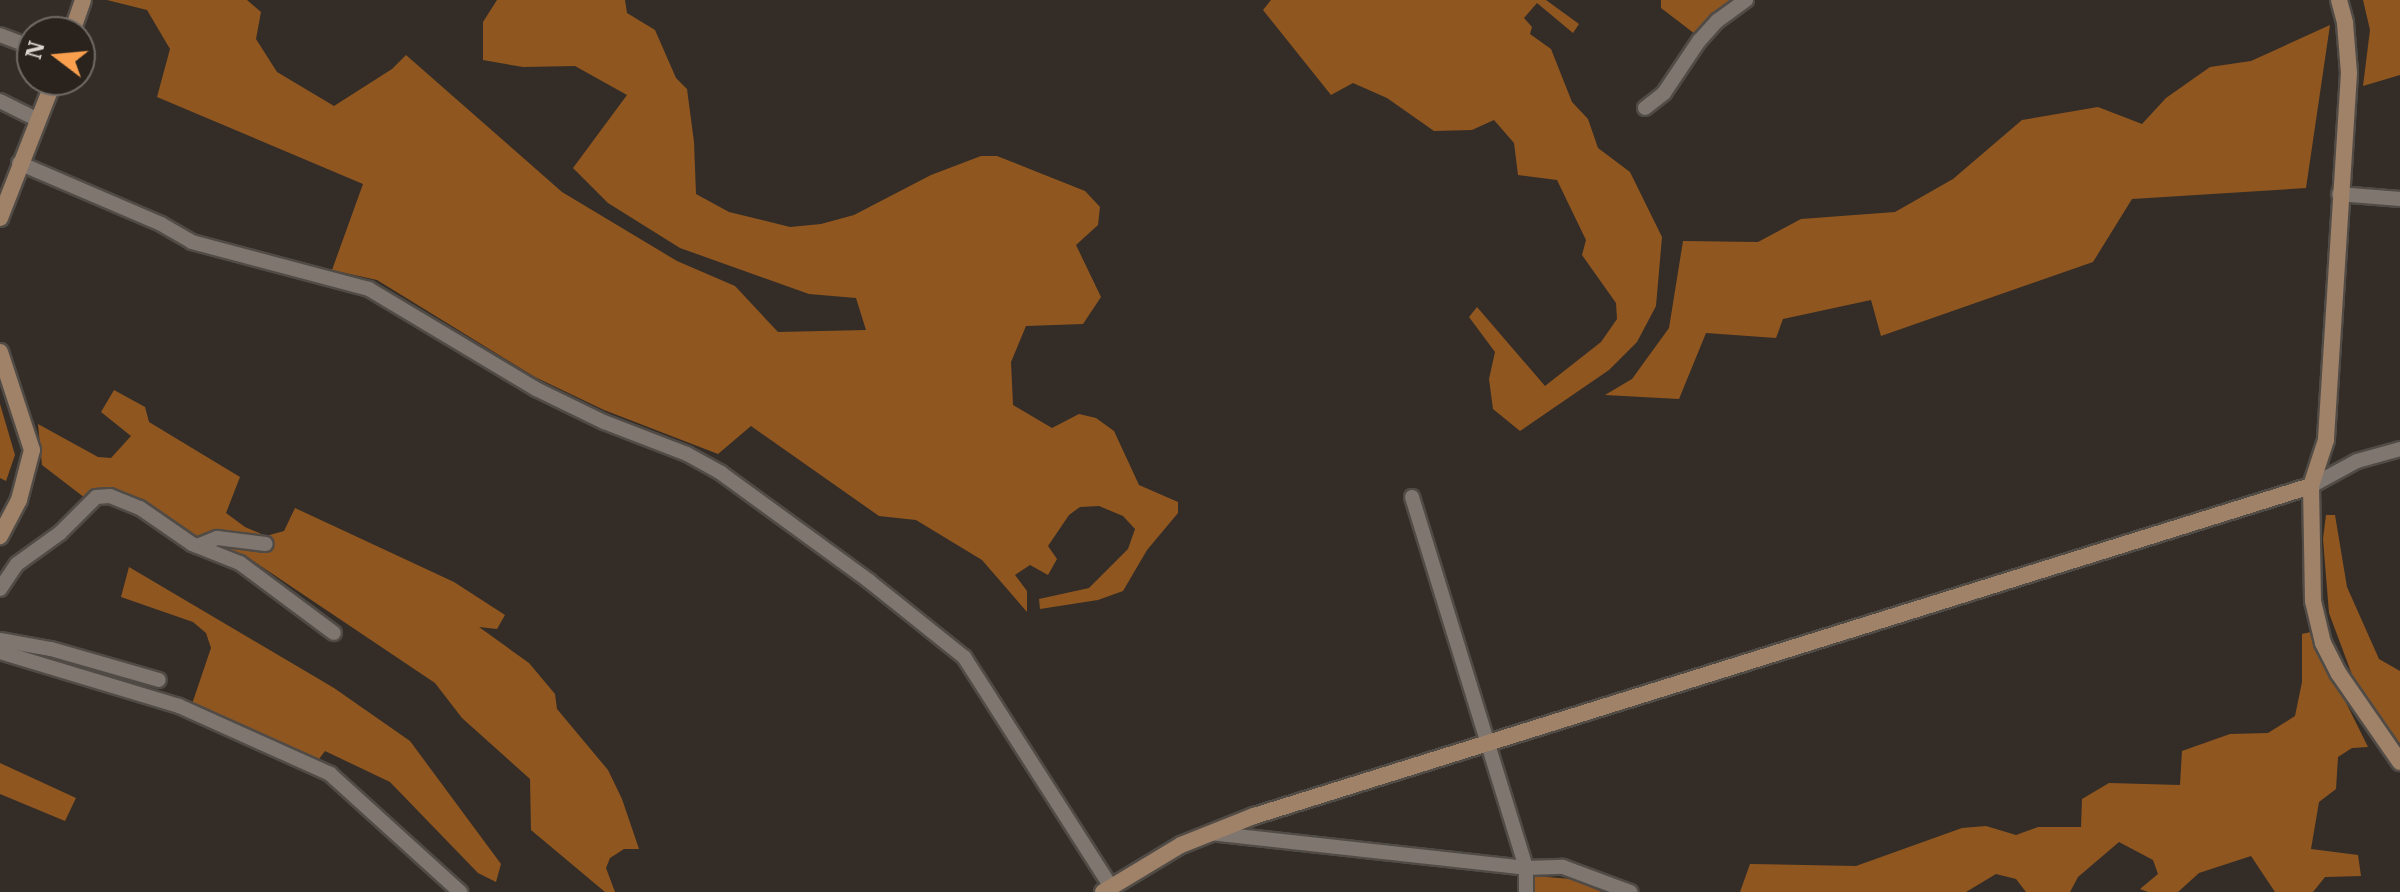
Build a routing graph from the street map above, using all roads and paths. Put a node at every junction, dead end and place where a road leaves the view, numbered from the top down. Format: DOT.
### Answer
graph roads {
  1 [pos="1746,0"];
  2 [pos="2339,0"];
  3 [pos="48,96"];
  4 [pos="0,101"];
  5 [pos="1645,108"];
  6 [pos="38,120"];
  7 [pos="19,163"];
  8 [pos="2339,194"];
  9 [pos="2400,199"];
  10 [pos="0,218"];
  11 [pos="0,352"];
  12 [pos="2400,449"];
  13 [pos="2311,486"];
  14 [pos="1412,497"];
  15 [pos="0,536"];
  16 [pos="266,544"];
  17 [pos="197,546"];
  18 [pos="0,589"];
  19 [pos="334,633"];
  20 [pos="0,640"];
  21 [pos="0,652"];
  22 [pos="159,680"];
  23 [pos="1489,744"];
  24 [pos="2400,762"];
  25 [pos="1210,833"];
  26 [pos="1526,868"];
  27 [pos="1107,889"];
  28 [pos="460,892"];
  29 [pos="1526,892"];
  30 [pos="1630,892"];
  1 -- 5 [label="street"];
  2 -- 8 [label="street"];
  3 -- 6 [label="street"];
  4 -- 6 [label="street"];
  6 -- 7 [label="street"];
  7 -- 10 [label="street"];
  7 -- 27 [label="street"];
  8 -- 9 [label="street"];
  8 -- 13 [label="street"];
  11 -- 15 [label="street"];
  12 -- 13 [label="street"];
  13 -- 23 [label="street"];
  13 -- 24 [label="street"];
  14 -- 23 [label="street"];
  16 -- 17 [label="street"];
  17 -- 18 [label="street"];
  17 -- 19 [label="street"];
  20 -- 22 [label="street"];
  21 -- 28 [label="street"];
  23 -- 25 [label="street"];
  23 -- 26 [label="street"];
  25 -- 26 [label="street"];
  25 -- 27 [label="street"];
  26 -- 29 [label="street"];
  26 -- 30 [label="street"];
}
